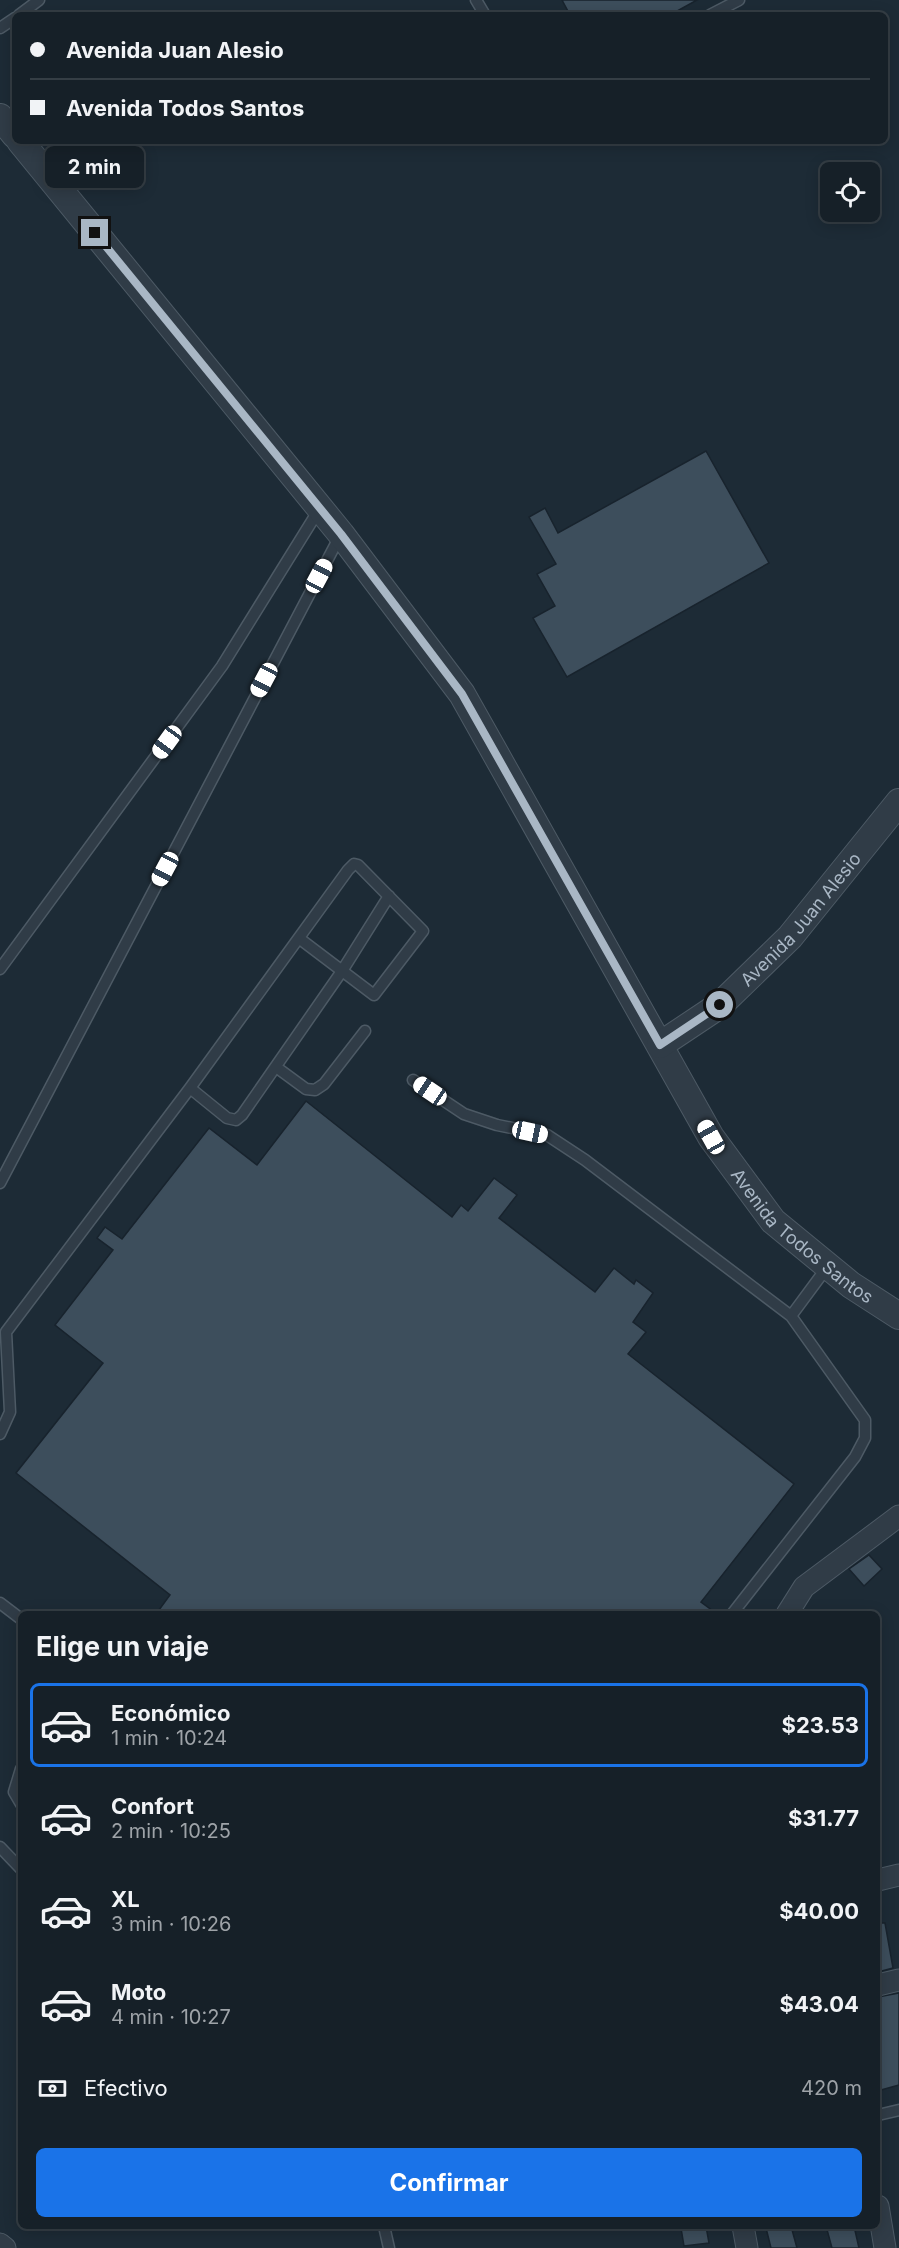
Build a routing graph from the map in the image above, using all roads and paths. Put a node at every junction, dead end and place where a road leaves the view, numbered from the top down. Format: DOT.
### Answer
graph roads {
  1 [pos="39,0"];
  2 [pos="739,0"];
  3 [pos="22,12"];
  4 [pos="716,12"];
  5 [pos="0,117"];
  6 [pos="12,131"];
  7 [pos="22,144"];
  8 [pos="320,507"];
  9 [pos="341,534"];
  10 [pos="899,802"];
  11 [pos="389,896"];
  12 [pos="300,939"];
  13 [pos="0,969"];
  14 [pos="342,971"];
  15 [pos="365,1031"];
  16 [pos="660,1045"];
  17 [pos="276,1067"];
  18 [pos="413,1080"];
  19 [pos="190,1088"];
  20 [pos="0,1183"];
  21 [pos="828,1266"];
  22 [pos="791,1316"];
  23 [pos="899,1316"];
  24 [pos="3,1336"];
  25 [pos="0,1434"];
  26 [pos="899,1516"];
  27 [pos="0,1603"];
  28 [pos="734,1611"];
  29 [pos="789,1611"];
  30 [pos="18,1617"];
  31 [pos="18,1779"];
  32 [pos="18,1798"];
  33 [pos="0,1847"];
  34 [pos="18,1866"];
  35 [pos="899,1875"];
  36 [pos="880,1880"];
  37 [pos="899,1980"];
  38 [pos="880,1985"];
  39 [pos="899,2110"];
  40 [pos="880,2115"];
  41 [pos="880,2218"];
  42 [pos="385,2229"];
  43 [pos="744,2229"];
  44 [pos="0,2244"];
  45 [pos="5,2248"];
  46 [pos="389,2248"];
  47 [pos="747,2248"];
  48 [pos="885,2248"];
  1 -- 3 [label="lane"];
  2 -- 4 [label="lane"];
  5 -- 6 [label="street"];
  7 -- 8 [label="street, Avenida Todos Santos"];
  8 -- 9 [label="street, Avenida Todos Santos"];
  8 -- 13 [label="lane"];
  9 -- 16 [label="street, Avenida Todos Santos"];
  9 -- 20 [label="lane"];
  10 -- 16 [label="street, Avenida Juan Alesio"];
  11 -- 12 [label="lane"];
  11 -- 14 [label="lane"];
  11 -- 14 [label="lane"];
  12 -- 14 [label="lane"];
  12 -- 19 [label="lane"];
  14 -- 17 [label="lane"];
  15 -- 17 [label="lane"];
  16 -- 21 [label="street, Avenida Todos Santos"];
  17 -- 19 [label="lane"];
  18 -- 22 [label="lane"];
  19 -- 24 [label="lane"];
  21 -- 22 [label="lane"];
  21 -- 23 [label="street, Avenida Todos Santos"];
  22 -- 28 [label="lane"];
  24 -- 25 [label="lane"];
  26 -- 29 [label="street"];
  27 -- 30 [label="lane"];
  31 -- 32 [label="lane"];
  33 -- 34 [label="lane"];
  35 -- 36 [label="street"];
  37 -- 38 [label="street"];
  39 -- 40 [label="lane"];
  41 -- 48 [label="street"];
  42 -- 46 [label="lane"];
  43 -- 47 [label="street"];
  44 -- 45 [label="street"];
}
